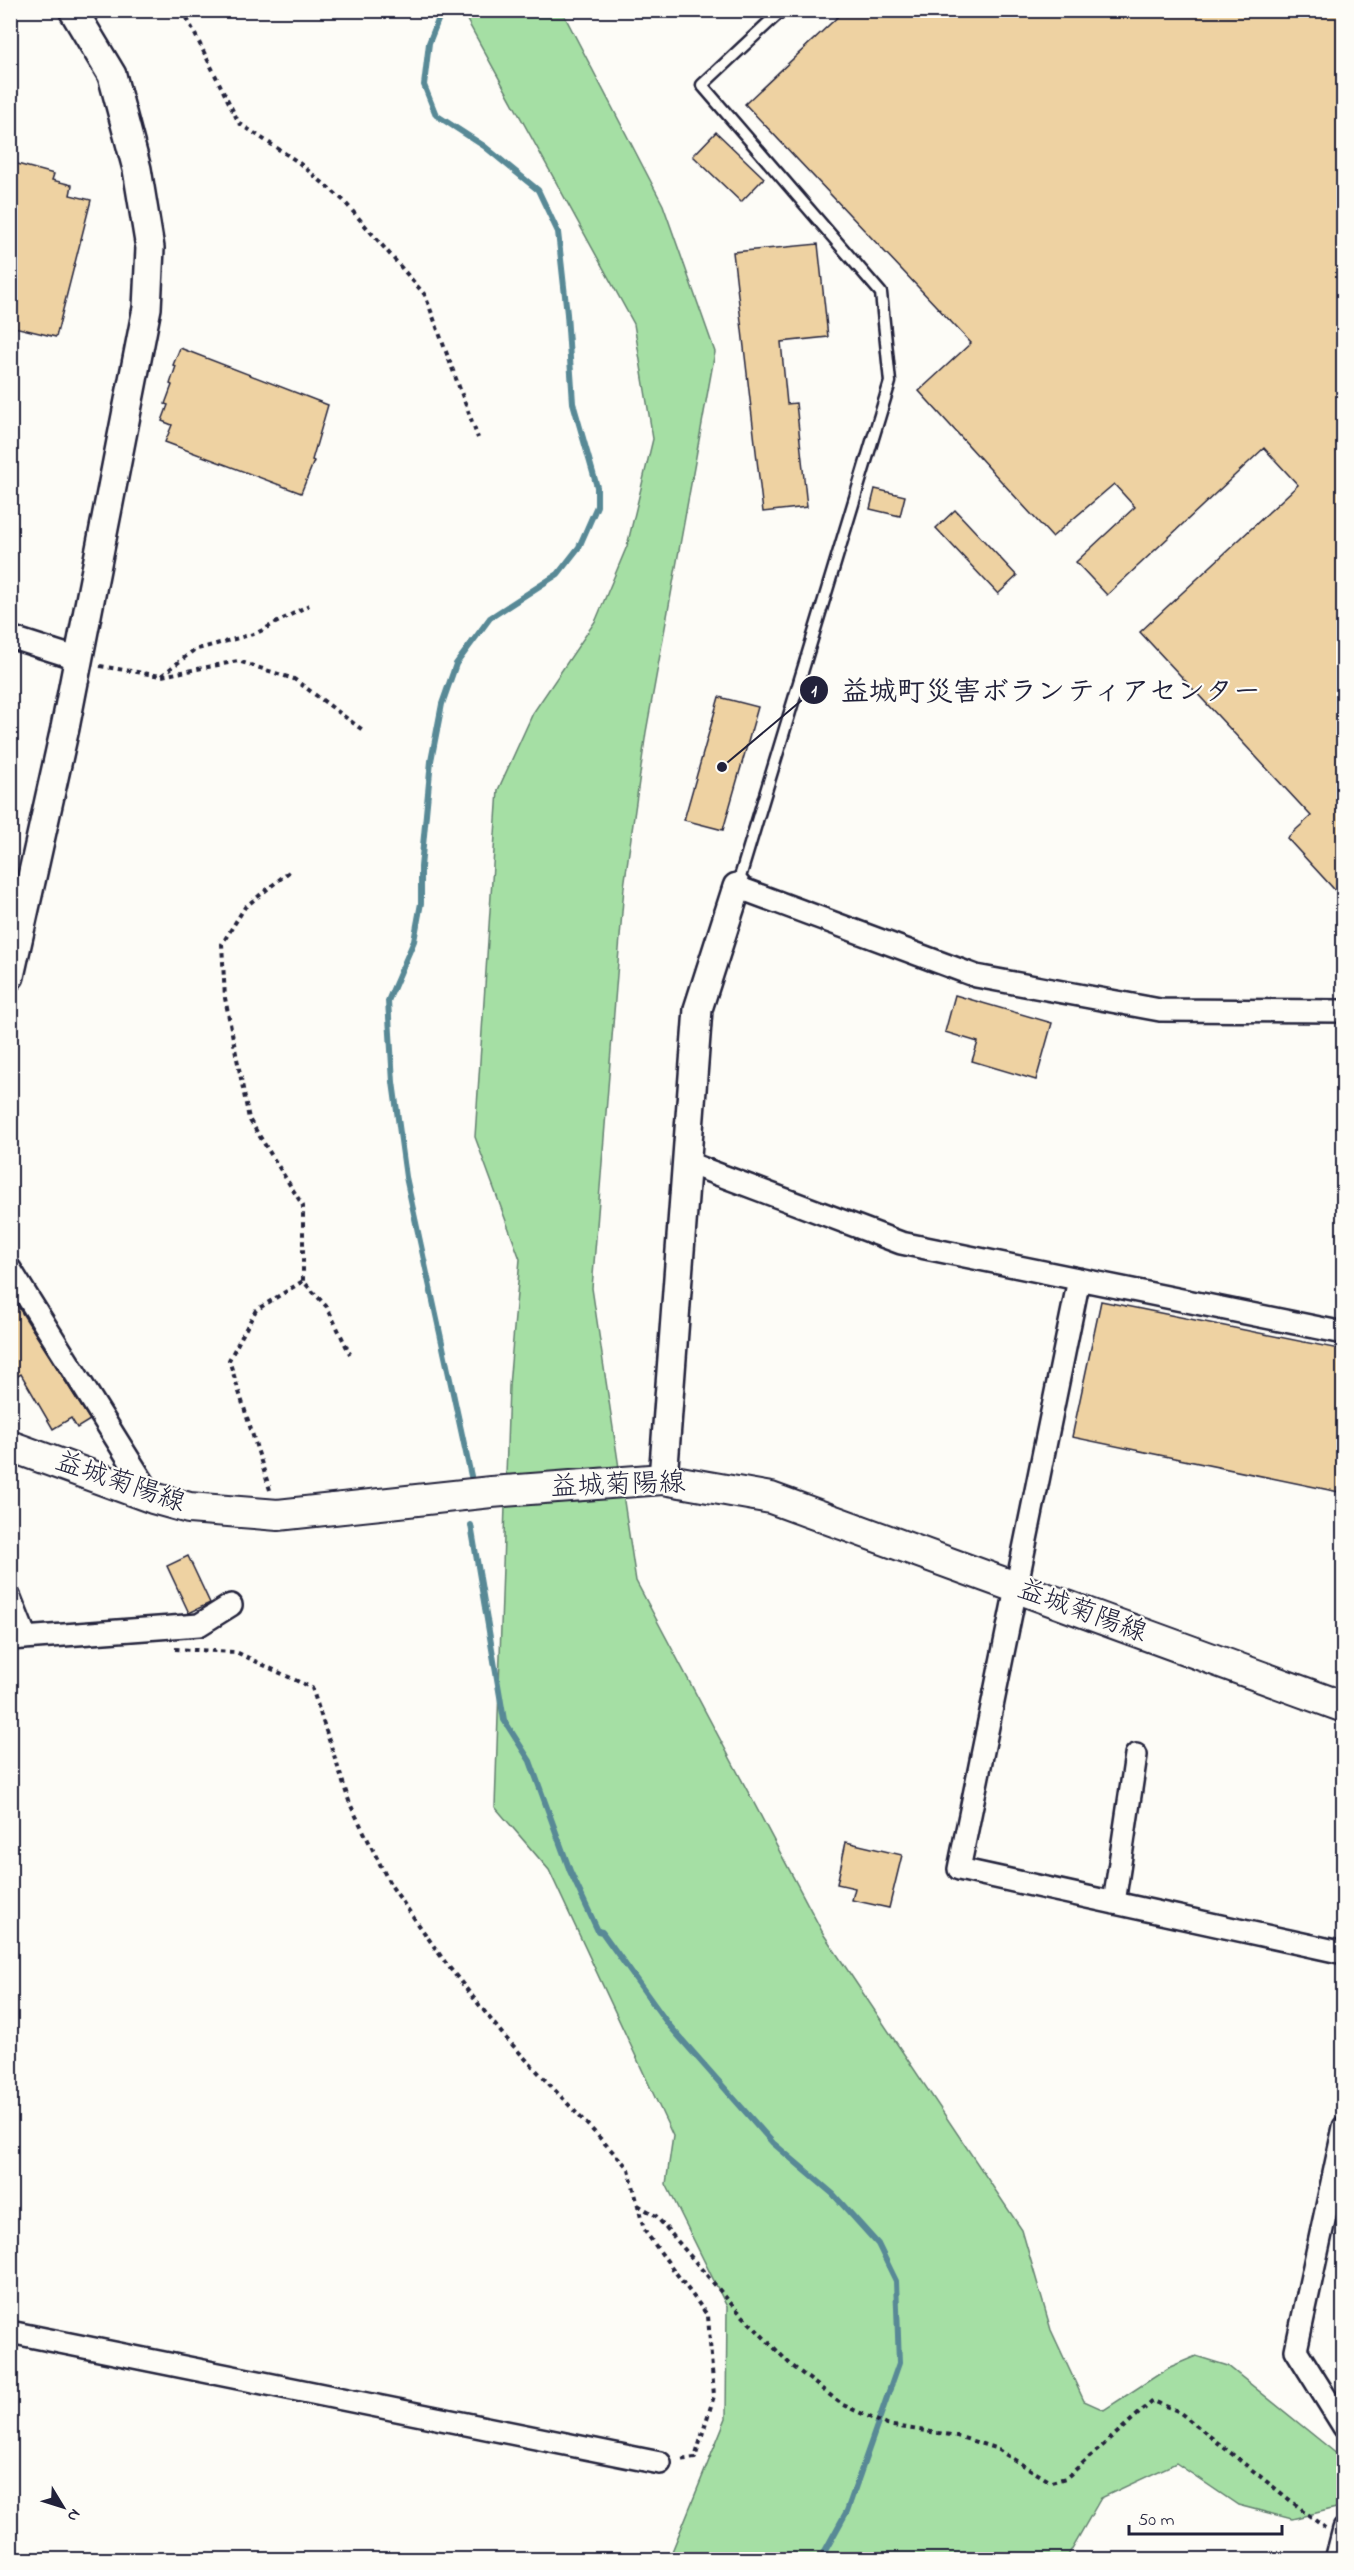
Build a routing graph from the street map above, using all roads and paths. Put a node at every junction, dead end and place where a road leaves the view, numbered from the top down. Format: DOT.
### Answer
graph roads {
  1 [pos="73,10"];
  2 [pos="183,10"];
  3 [pos="782,10"];
  4 [pos="478,438"];
  5 [pos="309,605"];
  6 [pos="10,638"];
  7 [pos="79,659"];
  8 [pos="161,676"];
  9 [pos="364,731"];
  10 [pos="289,872"];
  11 [pos="737,887"];
  12 [pos="10,976"];
  13 [pos="1344,1011"];
  14 [pos="688,1163"];
  15 [pos="10,1269"];
  16 [pos="1079,1280"];
  17 [pos="303,1281"];
  18 [pos="1344,1332"];
  19 [pos="350,1354"];
  20 [pos="10,1446"];
  21 [pos="663,1479"];
  22 [pos="153,1498"];
  23 [pos="278,1515"];
  24 [pos="1016,1588"];
  25 [pos="10,1598"];
  26 [pos="231,1605"];
  27 [pos="18,1639"];
  28 [pos="163,1649"];
  29 [pos="1344,1707"];
  30 [pos="1136,1755"];
  31 [pos="1114,1903"];
  32 [pos="1344,1953"];
  33 [pos="1344,2127"];
  34 [pos="638,2204"];
  35 [pos="10,2332"];
  36 [pos="1344,2427"];
  37 [pos="660,2463"];
  38 [pos="1340,2543"];
  1 -- 7 [label="street"];
  2 -- 4 [label="path"];
  3 -- 11 [label="lane"];
  5 -- 8 [label="path"];
  6 -- 7 [label="street"];
  7 -- 8 [label="path"];
  7 -- 12 [label="street"];
  8 -- 9 [label="path"];
  10 -- 17 [label="path"];
  11 -- 13 [label="street"];
  11 -- 14 [label="street"];
  14 -- 16 [label="street"];
  14 -- 21 [label="street"];
  15 -- 22 [label="street"];
  16 -- 18 [label="street"];
  16 -- 24 [label="street"];
  17 -- 19 [label="path"];
  17 -- 23 [label="path"];
  20 -- 22 [label="main road, 益城菊陽線"];
  21 -- 23 [label="main road, 益城菊陽線"];
  21 -- 24 [label="main road, 益城菊陽線"];
  22 -- 23 [label="main road, 益城菊陽線"];
  24 -- 29 [label="main road, 益城菊陽線"];
  24 -- 31 [label="street"];
  25 -- 27 [label="street"];
  26 -- 27 [label="street"];
  28 -- 34 [label="path"];
  30 -- 31 [label="street"];
  31 -- 32 [label="street"];
  33 -- 36 [label="street"];
  34 -- 37 [label="path"];
  34 -- 38 [label="path"];
  35 -- 37 [label="street"];
}
